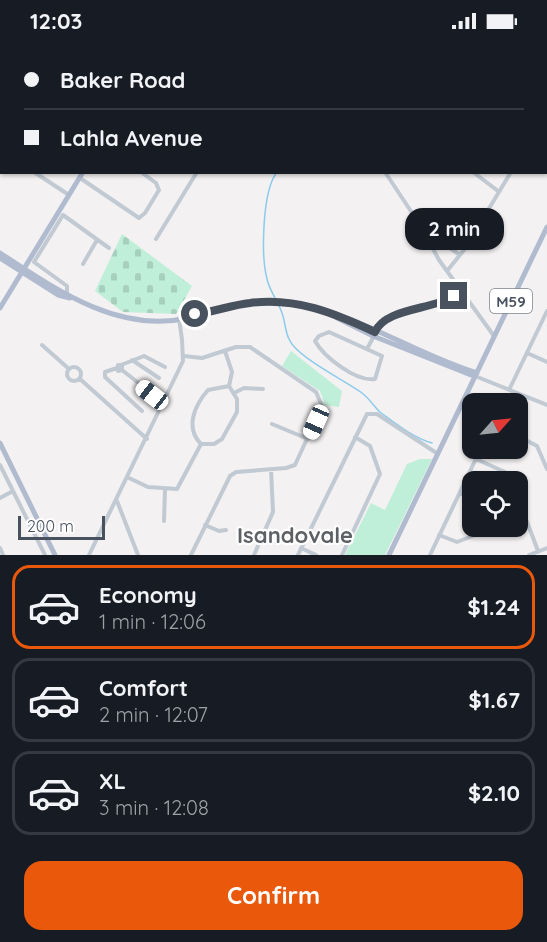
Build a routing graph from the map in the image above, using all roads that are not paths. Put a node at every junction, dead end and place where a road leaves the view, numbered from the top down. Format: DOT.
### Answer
graph roads {
  1 [pos="37,174"];
  2 [pos="82,174"];
  3 [pos="144,174"];
  4 [pos="196,174"];
  5 [pos="386,174"];
  6 [pos="476,174"];
  7 [pos="510,174"];
  8 [pos="80,178"];
  9 [pos="498,191"];
  10 [pos="69,195"];
  11 [pos="61,214"];
  12 [pos="547,226"];
  13 [pos="422,228"];
  14 [pos="156,239"];
  15 [pos="97,240"];
  16 [pos="109,248"];
  17 [pos="0,253"];
  18 [pos="460,255"];
  19 [pos="0,258"];
  20 [pos="83,264"];
  21 [pos="24,271"];
  22 [pos="447,271"];
  23 [pos="462,291"];
  24 [pos="69,296"];
  25 [pos="0,308"];
  26 [pos="547,311"];
  27 [pos="179,319"];
  28 [pos="374,334"];
  29 [pos="494,336"];
  30 [pos="42,345"];
  31 [pos="367,349"];
  32 [pos="225,351"];
  33 [pos="527,353"];
  34 [pos="184,357"];
  35 [pos="132,360"];
  36 [pos="547,362"];
  37 [pos="420,363"];
  38 [pos="446,366"];
  39 [pos="165,367"];
  40 [pos="122,368"];
  41 [pos="69,369"];
  42 [pos="465,373"];
  43 [pos="476,375"];
  44 [pos="80,378"];
  45 [pos="159,378"];
  46 [pos="229,386"];
  47 [pos="470,387"];
  48 [pos="510,388"];
  49 [pos="262,389"];
  50 [pos="234,393"];
  51 [pos="165,401"];
  52 [pos="547,405"];
  53 [pos="142,411"];
  54 [pos="272,424"];
  55 [pos="354,437"];
  56 [pos="147,439"];
  57 [pos="308,439"];
  58 [pos="528,441"];
  59 [pos="0,443"];
  60 [pos="201,444"];
  61 [pos="438,454"];
  62 [pos="476,459"];
  63 [pos="0,465"];
  64 [pos="271,469"];
  65 [pos="547,469"];
  66 [pos="503,471"];
  67 [pos="129,477"];
  68 [pos="165,489"];
  69 [pos="13,491"];
  70 [pos="460,493"];
  71 [pos="0,498"];
  72 [pos="117,501"];
  73 [pos="164,521"];
  74 [pos="528,524"];
  75 [pos="206,525"];
  76 [pos="226,530"];
  77 [pos="439,535"];
  78 [pos="470,537"];
  79 [pos="0,548"];
  80 [pos="302,548"];
  81 [pos="547,548"];
  82 [pos="538,551"];
  83 [pos="3,555"];
  84 [pos="45,555"];
  85 [pos="55,555"];
  86 [pos="89,555"];
  87 [pos="138,555"];
  88 [pos="191,555"];
  89 [pos="254,555"];
  90 [pos="298,555"];
  91 [pos="316,555"];
  92 [pos="342,555"];
  93 [pos="389,555"];
  94 [pos="430,555"];
  95 [pos="529,555"];
  1 -- 10 [label="street"];
  2 -- 8 [label="main road"];
  3 -- 8 [label="street"];
  4 -- 14 [label="street"];
  5 -- 13 [label="street"];
  6 -- 9 [label="street"];
  7 -- 9 [label="street"];
  8 -- 10 [label="main road"];
  9 -- 18 [label="street"];
  10 -- 11 [label="main road"];
  11 -- 15 [label="street"];
  11 -- 21 [label="main road"];
  11 -- 24 [label="street"];
  12 -- 29 [label="main road, M59"];
  13 -- 18 [label="street"];
  13 -- 22 [label="street"];
  15 -- 16 [label="street"];
  15 -- 20 [label="street"];
  17 -- 21 [label="main road"];
  18 -- 22 [label="street"];
  19 -- 21 [label="main road"];
  21 -- 24 [label="main road"];
  21 -- 25 [label="main road"];
  22 -- 23 [label="street"];
  23 -- 28 [label="street"];
  23 -- 29 [label="street"];
  24 -- 27 [label="main road"];
  26 -- 33 [label="street"];
  27 -- 28 [label="main road"];
  27 -- 34 [label="street"];
  28 -- 31 [label="street"];
  28 -- 38 [label="main road"];
  28 -- 43 [label="main road"];
  29 -- 43 [label="main road, M59"];
  30 -- 41 [label="street"];
  31 -- 31 [label="street"];
  32 -- 34 [label="street"];
  32 -- 46 [label="street"];
  32 -- 57 [label="street"];
  33 -- 36 [label="street"];
  33 -- 48 [label="street"];
  34 -- 51 [label="street"];
  35 -- 39 [label="street"];
  35 -- 40 [label="street"];
  35 -- 45 [label="street"];
  37 -- 38 [label="main road"];
  38 -- 42 [label="main road"];
  40 -- 51 [label="street"];
  40 -- 53 [label="street"];
  41 -- 44 [label="street"];
  41 -- 44 [label="street"];
  42 -- 43 [label="main road"];
  42 -- 47 [label="main road"];
  43 -- 47 [label="main road, M59"];
  43 -- 48 [label="street"];
  44 -- 56 [label="street"];
  46 -- 50 [label="street"];
  46 -- 60 [label="street"];
  47 -- 61 [label="main road, M59"];
  48 -- 52 [label="street"];
  49 -- 50 [label="street"];
  50 -- 60 [label="street"];
  51 -- 56 [label="street"];
  54 -- 57 [label="street"];
  55 -- 61 [label="street"];
  55 -- 80 [label="street"];
  55 -- 92 [label="street"];
  56 -- 67 [label="street"];
  57 -- 64 [label="street"];
  58 -- 65 [label="street"];
  59 -- 85 [label="main road"];
  60 -- 68 [label="street"];
  61 -- 93 [label="main road, M59"];
  62 -- 66 [label="street"];
  62 -- 70 [label="street"];
  63 -- 69 [label="street"];
  64 -- 75 [label="street"];
  64 -- 89 [label="street"];
  67 -- 68 [label="street"];
  67 -- 72 [label="street"];
  68 -- 73 [label="street"];
  69 -- 71 [label="street"];
  69 -- 84 [label="street"];
  70 -- 77 [label="street"];
  72 -- 86 [label="street"];
  72 -- 87 [label="street"];
  74 -- 82 [label="street"];
  75 -- 76 [label="street"];
  75 -- 88 [label="street"];
  77 -- 78 [label="street"];
  77 -- 94 [label="street"];
  79 -- 83 [label="street"];
  80 -- 90 [label="street"];
  80 -- 91 [label="street"];
  81 -- 82 [label="street"];
  82 -- 95 [label="street"];
}
